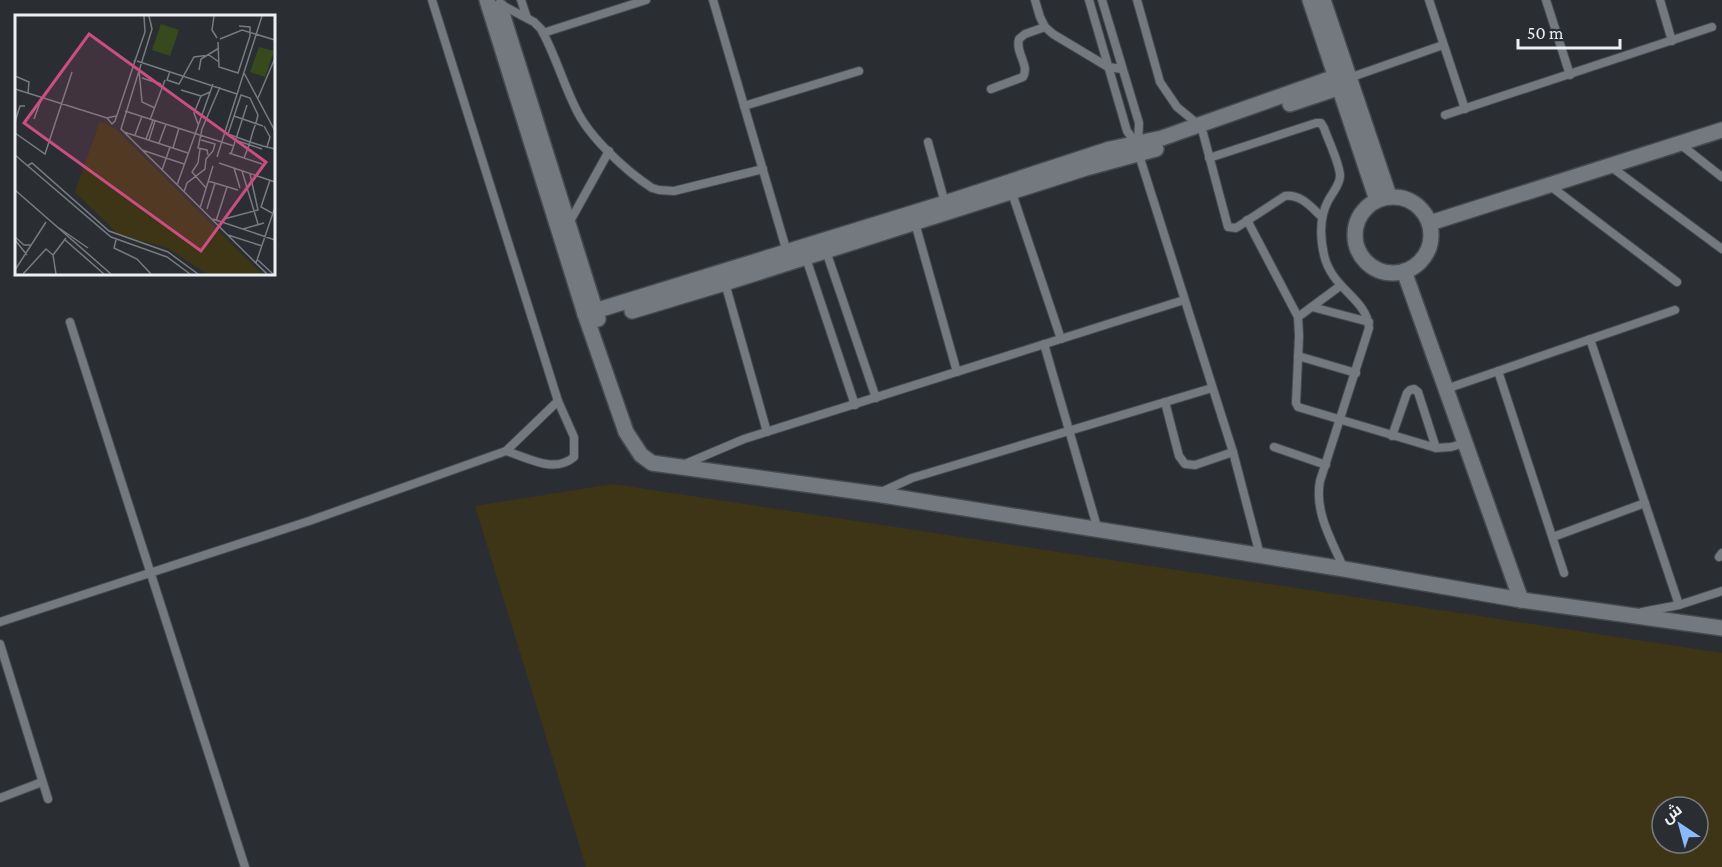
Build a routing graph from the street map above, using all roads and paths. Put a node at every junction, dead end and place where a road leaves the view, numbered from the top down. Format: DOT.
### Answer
graph roads {
  1 [pos="432,0"];
  2 [pos="521,0"];
  3 [pos="646,0"];
  4 [pos="713,0"];
  5 [pos="1035,0"];
  6 [pos="1089,0"];
  7 [pos="1102,0"];
  8 [pos="1137,0"];
  9 [pos="1310,0"];
  10 [pos="1323,0"];
  11 [pos="1430,0"];
  12 [pos="1546,0"];
  13 [pos="1660,0"];
  14 [pos="494,1"];
  15 [pos="527,18"];
  16 [pos="1045,27"];
  17 [pos="1712,27"];
  18 [pos="543,33"];
  19 [pos="1672,40"];
  20 [pos="1443,45"];
  21 [pos="1108,67"];
  22 [pos="1122,69"];
  23 [pos="859,71"];
  24 [pos="1570,75"];
  25 [pos="1340,81"];
  26 [pos="992,89"];
  27 [pos="744,106"];
  28 [pos="1465,109"];
  29 [pos="1445,116"];
  30 [pos="1201,129"];
  31 [pos="1722,130"];
  32 [pos="927,142"];
  33 [pos="1679,143"];
  34 [pos="1138,150"];
  35 [pos="609,151"];
  36 [pos="1209,158"];
  37 [pos="1609,166"];
  38 [pos="763,169"];
  39 [pos="1722,177"];
  40 [pos="1548,185"];
  41 [pos="1010,187"];
  42 [pos="1383,198"];
  43 [pos="945,203"];
  44 [pos="1322,217"];
  45 [pos="914,218"];
  46 [pos="1247,220"];
  47 [pos="569,223"];
  48 [pos="1430,223"];
  49 [pos="1722,248"];
  50 [pos="826,251"];
  51 [pos="805,252"];
  52 [pos="789,257"];
  53 [pos="1404,271"];
  54 [pos="724,278"];
  55 [pos="1677,282"];
  56 [pos="1340,286"];
  57 [pos="1184,300"];
  58 [pos="1312,307"];
  59 [pos="1675,310"];
  60 [pos="592,317"];
  61 [pos="1298,317"];
  62 [pos="70,322"];
  63 [pos="1369,322"];
  64 [pos="1061,339"];
  65 [pos="1590,339"];
  66 [pos="1044,344"];
  67 [pos="1298,356"];
  68 [pos="1498,371"];
  69 [pos="957,372"];
  70 [pos="1356,373"];
  71 [pos="1212,388"];
  72 [pos="1446,389"];
  73 [pos="876,398"];
  74 [pos="558,401"];
  75 [pos="1165,402"];
  76 [pos="855,405"];
  77 [pos="1340,421"];
  78 [pos="1070,430"];
  79 [pos="767,432"];
  80 [pos="1392,436"];
  81 [pos="1465,443"];
  82 [pos="1274,447"];
  83 [pos="1436,448"];
  84 [pos="506,451"];
  85 [pos="1233,452"];
  86 [pos="1326,465"];
  87 [pos="679,468"];
  88 [pos="876,494"];
  89 [pos="1645,503"];
  90 [pos="1098,530"];
  91 [pos="1553,537"];
  92 [pos="1260,555"];
  93 [pos="1344,569"];
  94 [pos="151,573"];
  95 [pos="1564,573"];
  96 [pos="1722,591"];
  97 [pos="1521,600"];
  98 [pos="1679,605"];
  99 [pos="1620,614"];
  100 [pos="0,622"];
  101 [pos="1722,628"];
  102 [pos="0,644"];
  103 [pos="42,782"];
  104 [pos="0,798"];
  105 [pos="48,799"];
  106 [pos="245,867"];
  1 -- 74 [label="lane"];
  2 -- 15 [label="lane"];
  3 -- 18 [label="lane"];
  4 -- 27 [label="lane"];
  5 -- 16 [label="lane"];
  6 -- 21 [label="lane"];
  7 -- 22 [label="lane"];
  8 -- 30 [label="lane"];
  9 -- 25 [label="street"];
  10 -- 25 [label="street"];
  11 -- 20 [label="lane"];
  12 -- 24 [label="lane"];
  13 -- 19 [label="lane"];
  14 -- 15 [label="lane"];
  14 -- 47 [label="street"];
  14 -- 60 [label="street"];
  15 -- 18 [label="lane"];
  16 -- 21 [label="lane"];
  16 -- 26 [label="lane"];
  17 -- 19 [label="lane"];
  18 -- 35 [label="lane"];
  19 -- 24 [label="lane"];
  20 -- 25 [label="lane"];
  20 -- 28 [label="lane"];
  21 -- 22 [label="lane"];
  21 -- 34 [label="lane"];
  22 -- 34 [label="lane"];
  23 -- 27 [label="lane"];
  24 -- 28 [label="lane"];
  25 -- 30 [label="street"];
  25 -- 42 [label="street"];
  27 -- 38 [label="lane"];
  28 -- 29 [label="lane"];
  30 -- 34 [label="street"];
  30 -- 36 [label="lane"];
  31 -- 33 [label="street"];
  32 -- 43 [label="lane"];
  33 -- 37 [label="street"];
  33 -- 39 [label="lane"];
  34 -- 41 [label="street"];
  34 -- 57 [label="lane"];
  35 -- 38 [label="lane"];
  35 -- 47 [label="lane"];
  36 -- 44 [label="lane"];
  36 -- 46 [label="lane"];
  37 -- 40 [label="street"];
  37 -- 49 [label="lane"];
  38 -- 52 [label="lane"];
  40 -- 48 [label="street"];
  40 -- 55 [label="lane"];
  41 -- 43 [label="street"];
  41 -- 45 [label="street"];
  41 -- 64 [label="lane"];
  42 -- 48 [label="street"];
  42 -- 53 [label="street"];
  43 -- 45 [label="street"];
  44 -- 46 [label="lane"];
  44 -- 56 [label="lane"];
  45 -- 50 [label="street"];
  45 -- 51 [label="street"];
  45 -- 69 [label="lane"];
  46 -- 61 [label="lane"];
  47 -- 60 [label="street"];
  48 -- 53 [label="street"];
  50 -- 51 [label="street"];
  50 -- 73 [label="lane"];
  51 -- 52 [label="street"];
  51 -- 76 [label="lane"];
  52 -- 54 [label="street"];
  53 -- 72 [label="street"];
  54 -- 60 [label="street"];
  54 -- 79 [label="lane"];
  56 -- 58 [label="lane"];
  56 -- 63 [label="lane"];
  57 -- 64 [label="lane"];
  57 -- 71 [label="lane"];
  58 -- 61 [label="lane"];
  58 -- 63 [label="lane"];
  59 -- 65 [label="lane"];
  60 -- 87 [label="street"];
  61 -- 67 [label="lane"];
  62 -- 94 [label="lane"];
  63 -- 70 [label="lane"];
  64 -- 66 [label="lane"];
  65 -- 68 [label="lane"];
  65 -- 89 [label="lane"];
  66 -- 69 [label="lane"];
  66 -- 78 [label="lane"];
  67 -- 70 [label="lane"];
  67 -- 77 [label="lane"];
  68 -- 72 [label="lane"];
  68 -- 91 [label="lane"];
  69 -- 73 [label="lane"];
  70 -- 77 [label="lane"];
  71 -- 75 [label="lane"];
  71 -- 85 [label="lane"];
  72 -- 81 [label="street"];
  73 -- 76 [label="lane"];
  74 -- 84 [label="lane"];
  74 -- 84 [label="lane"];
  75 -- 78 [label="lane"];
  75 -- 85 [label="lane"];
  76 -- 79 [label="lane"];
  77 -- 80 [label="lane"];
  77 -- 86 [label="lane"];
  78 -- 88 [label="lane"];
  78 -- 90 [label="lane"];
  79 -- 87 [label="lane"];
  80 -- 83 [label="lane"];
  80 -- 83 [label="lane"];
  81 -- 83 [label="lane"];
  81 -- 97 [label="street"];
  82 -- 86 [label="lane"];
  84 -- 94 [label="lane"];
  85 -- 92 [label="lane"];
  86 -- 93 [label="lane"];
  87 -- 88 [label="street"];
  88 -- 90 [label="street"];
  89 -- 91 [label="lane"];
  89 -- 98 [label="lane"];
  90 -- 92 [label="street"];
  91 -- 95 [label="lane"];
  92 -- 93 [label="street"];
  93 -- 97 [label="street"];
  94 -- 100 [label="lane"];
  94 -- 106 [label="lane"];
  96 -- 98 [label="lane"];
  97 -- 99 [label="street"];
  98 -- 99 [label="lane"];
  99 -- 101 [label="street"];
  102 -- 103 [label="lane"];
  103 -- 104 [label="lane"];
  103 -- 105 [label="lane"];
}
